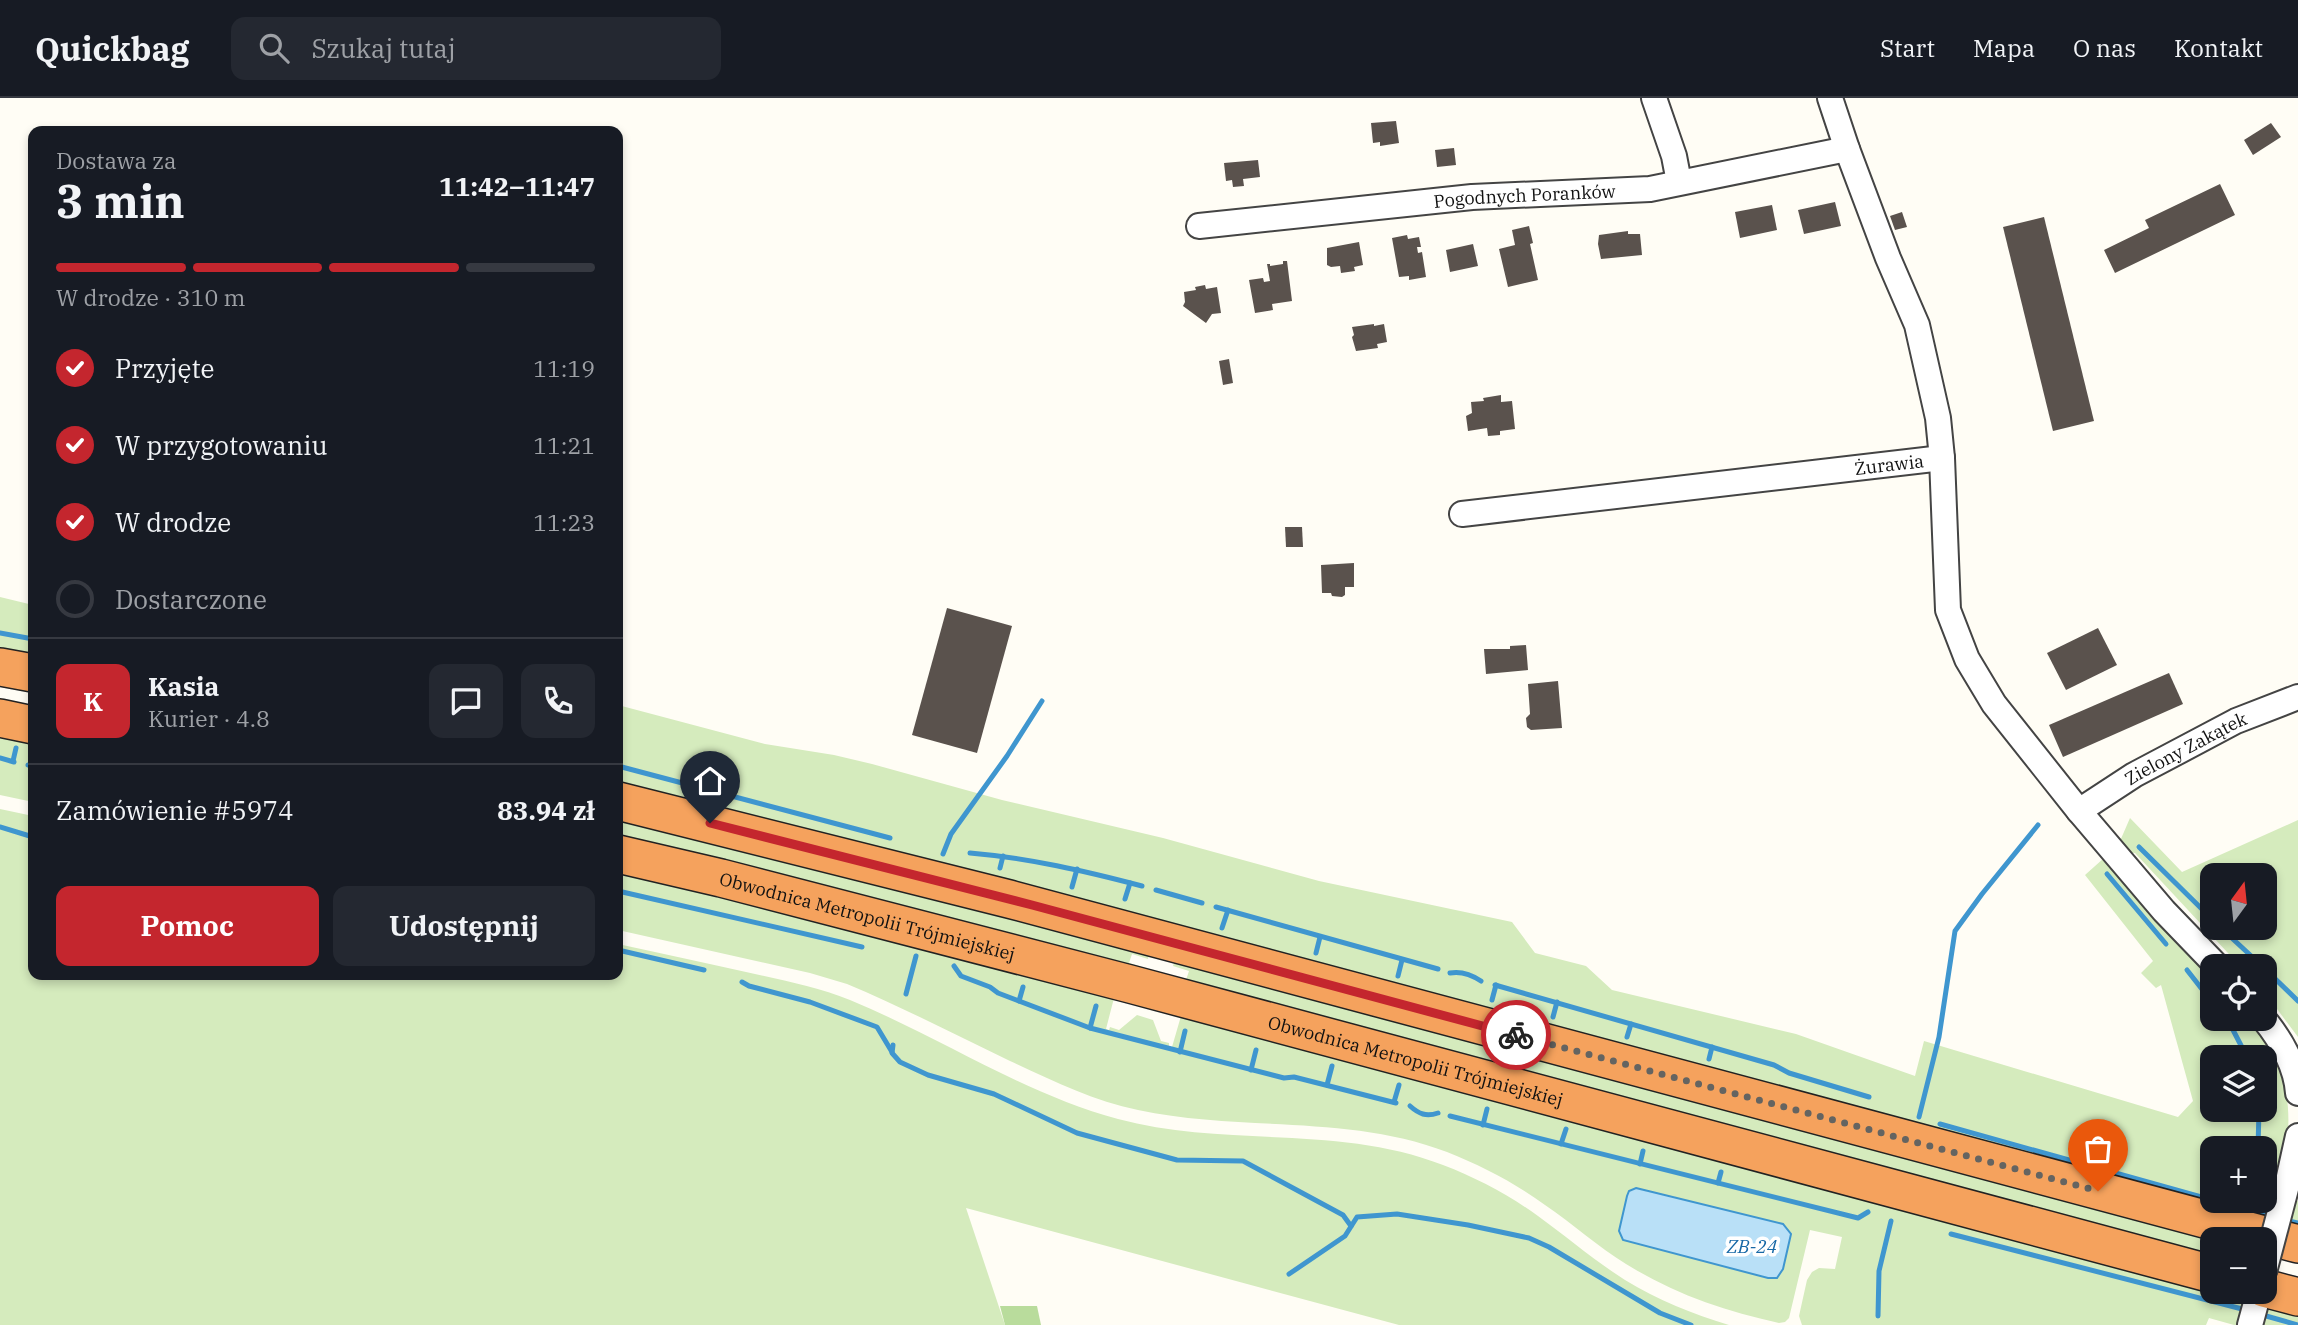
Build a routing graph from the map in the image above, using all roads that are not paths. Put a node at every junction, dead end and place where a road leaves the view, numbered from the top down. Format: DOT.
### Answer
graph roads {
  1 [pos="1654,98"];
  2 [pos="1830,98"];
  3 [pos="1847,149"];
  4 [pos="1679,182"];
  5 [pos="1199,226"];
  6 [pos="1942,458"];
  7 [pos="1461,514"];
  8 [pos="0,667"];
  9 [pos="28,673"];
  10 [pos="2298,697"];
  11 [pos="0,719"];
  12 [pos="28,725"];
  13 [pos="623,802"];
  14 [pos="2079,811"];
  15 [pos="623,855"];
  16 [pos="2205,954"];
  17 [pos="2273,1031"];
  18 [pos="2298,1093"];
  19 [pos="2298,1136"];
  20 [pos="2276,1227"];
  21 [pos="2298,1244"];
  22 [pos="2200,1271"];
  23 [pos="2277,1291"];
  24 [pos="2298,1297"];
  25 [pos="2256,1304"];
  26 [pos="2250,1325"];
  1 -- 4 [label="street"];
  2 -- 3 [label="street, Żurawia"];
  3 -- 4 [label="street, Pogodnych Poranków"];
  3 -- 6 [label="street, Żurawia"];
  4 -- 5 [label="street, Pogodnych Poranków"];
  6 -- 7 [label="street, Żurawia"];
  6 -- 14 [label="street"];
  8 -- 9 [label="highway"];
  10 -- 14 [label="street, Zielony Zakątek"];
  11 -- 12 [label="highway"];
  13 -- 21 [label="highway"];
  14 -- 16 [label="street"];
  15 -- 22 [label="highway, Obwodnica Metropolii Trójmiejskiej"];
  17 -- 18 [label="street"];
  19 -- 20 [label="street, bridge"];
  23 -- 24 [label="highway"];
  25 -- 26 [label="street"];
}
